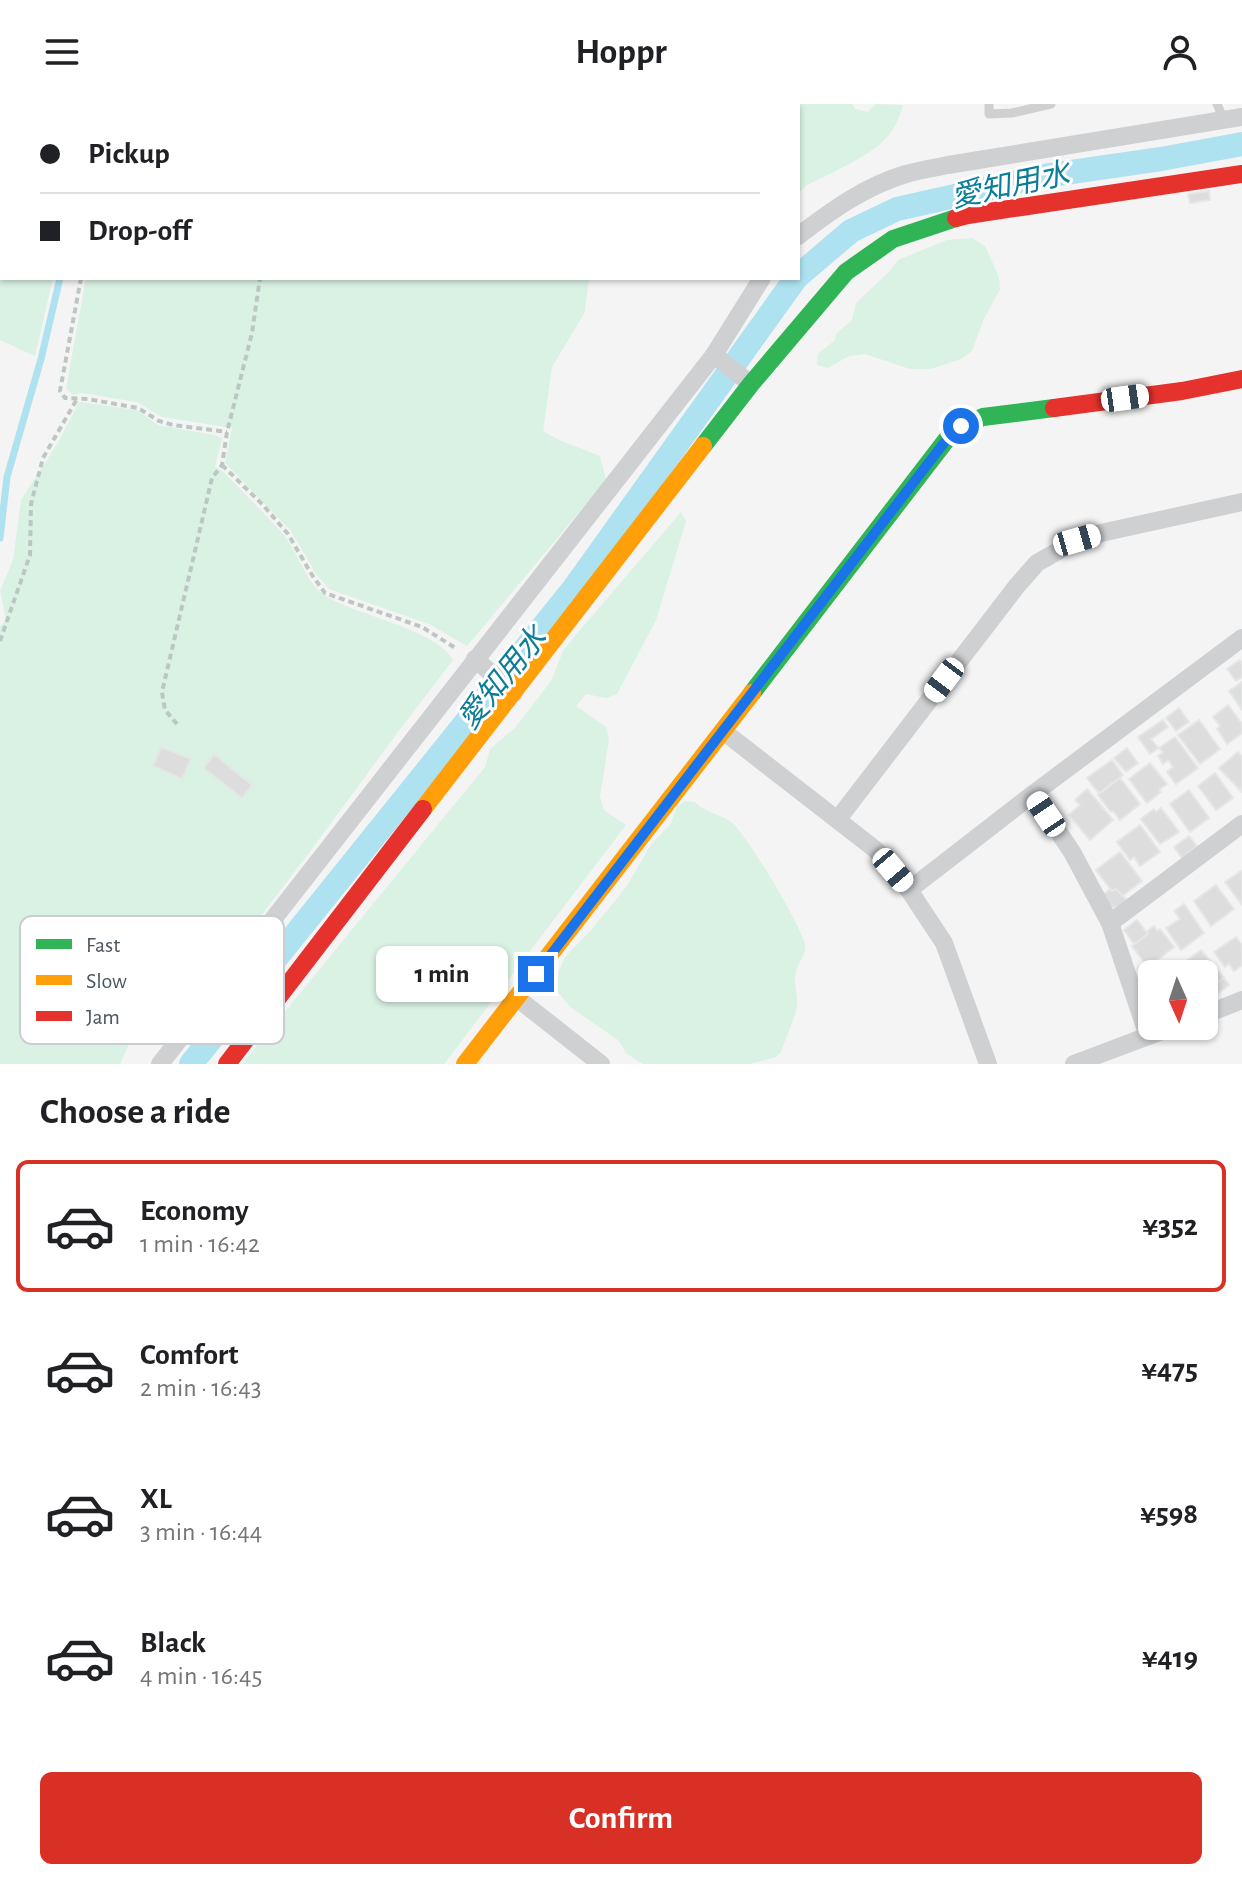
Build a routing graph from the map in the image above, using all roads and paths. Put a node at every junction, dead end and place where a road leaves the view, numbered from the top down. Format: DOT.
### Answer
graph roads {
  1 [pos="989,104"];
  2 [pos="1051,104"];
  3 [pos="1228,114"];
  4 [pos="1242,174"];
  5 [pos="800,234"];
  6 [pos="81,280"];
  7 [pos="260,280"];
  8 [pos="761,280"];
  9 [pos="716,357"];
  10 [pos="1242,379"];
  11 [pos="749,383"];
  12 [pos="77,399"];
  13 [pos="227,432"];
  14 [pos="222,465"];
  15 [pos="1242,502"];
  16 [pos="1242,638"];
  17 [pos="0,641"];
  18 [pos="478,662"];
  19 [pos="510,689"];
  20 [pos="177,724"];
  21 [pos="723,731"];
  22 [pos="1033,794"];
  23 [pos="838,819"];
  24 [pos="1242,824"];
  25 [pos="909,890"];
  26 [pos="277,916"];
  27 [pos="1110,923"];
  28 [pos="284,988"];
  29 [pos="517,998"];
  30 [pos="1242,1000"];
  31 [pos="1138,1006"];
  32 [pos="1218,1009"];
  33 [pos="1138,1040"];
  34 [pos="176,1044"];
  35 [pos="242,1044"];
  36 [pos="160,1064"];
  37 [pos="227,1064"];
  38 [pos="465,1064"];
  39 [pos="601,1064"];
  40 [pos="988,1064"];
  41 [pos="1074,1064"];
  1 -- 2 [label="lane"];
  3 -- 5 [label="street"];
  4 -- 11 [label="street"];
  6 -- 12 [label="path"];
  7 -- 13 [label="path"];
  8 -- 9 [label="street"];
  9 -- 11 [label="street"];
  9 -- 18 [label="street"];
  10 -- 21 [label="street"];
  11 -- 19 [label="street"];
  12 -- 13 [label="path"];
  12 -- 17 [label="path"];
  13 -- 14 [label="path"];
  14 -- 18 [label="path"];
  14 -- 20 [label="path"];
  15 -- 23 [label="street"];
  16 -- 22 [label="street"];
  18 -- 19 [label="street"];
  18 -- 26 [label="street"];
  19 -- 28 [label="street"];
  21 -- 23 [label="street"];
  21 -- 29 [label="street"];
  22 -- 25 [label="street"];
  22 -- 27 [label="street"];
  23 -- 25 [label="street"];
  24 -- 27 [label="street"];
  25 -- 40 [label="street"];
  27 -- 31 [label="street"];
  29 -- 38 [label="street"];
  29 -- 39 [label="street"];
  30 -- 32 [label="street"];
  33 -- 41 [label="street"];
  34 -- 36 [label="street"];
  35 -- 37 [label="street"];
}
